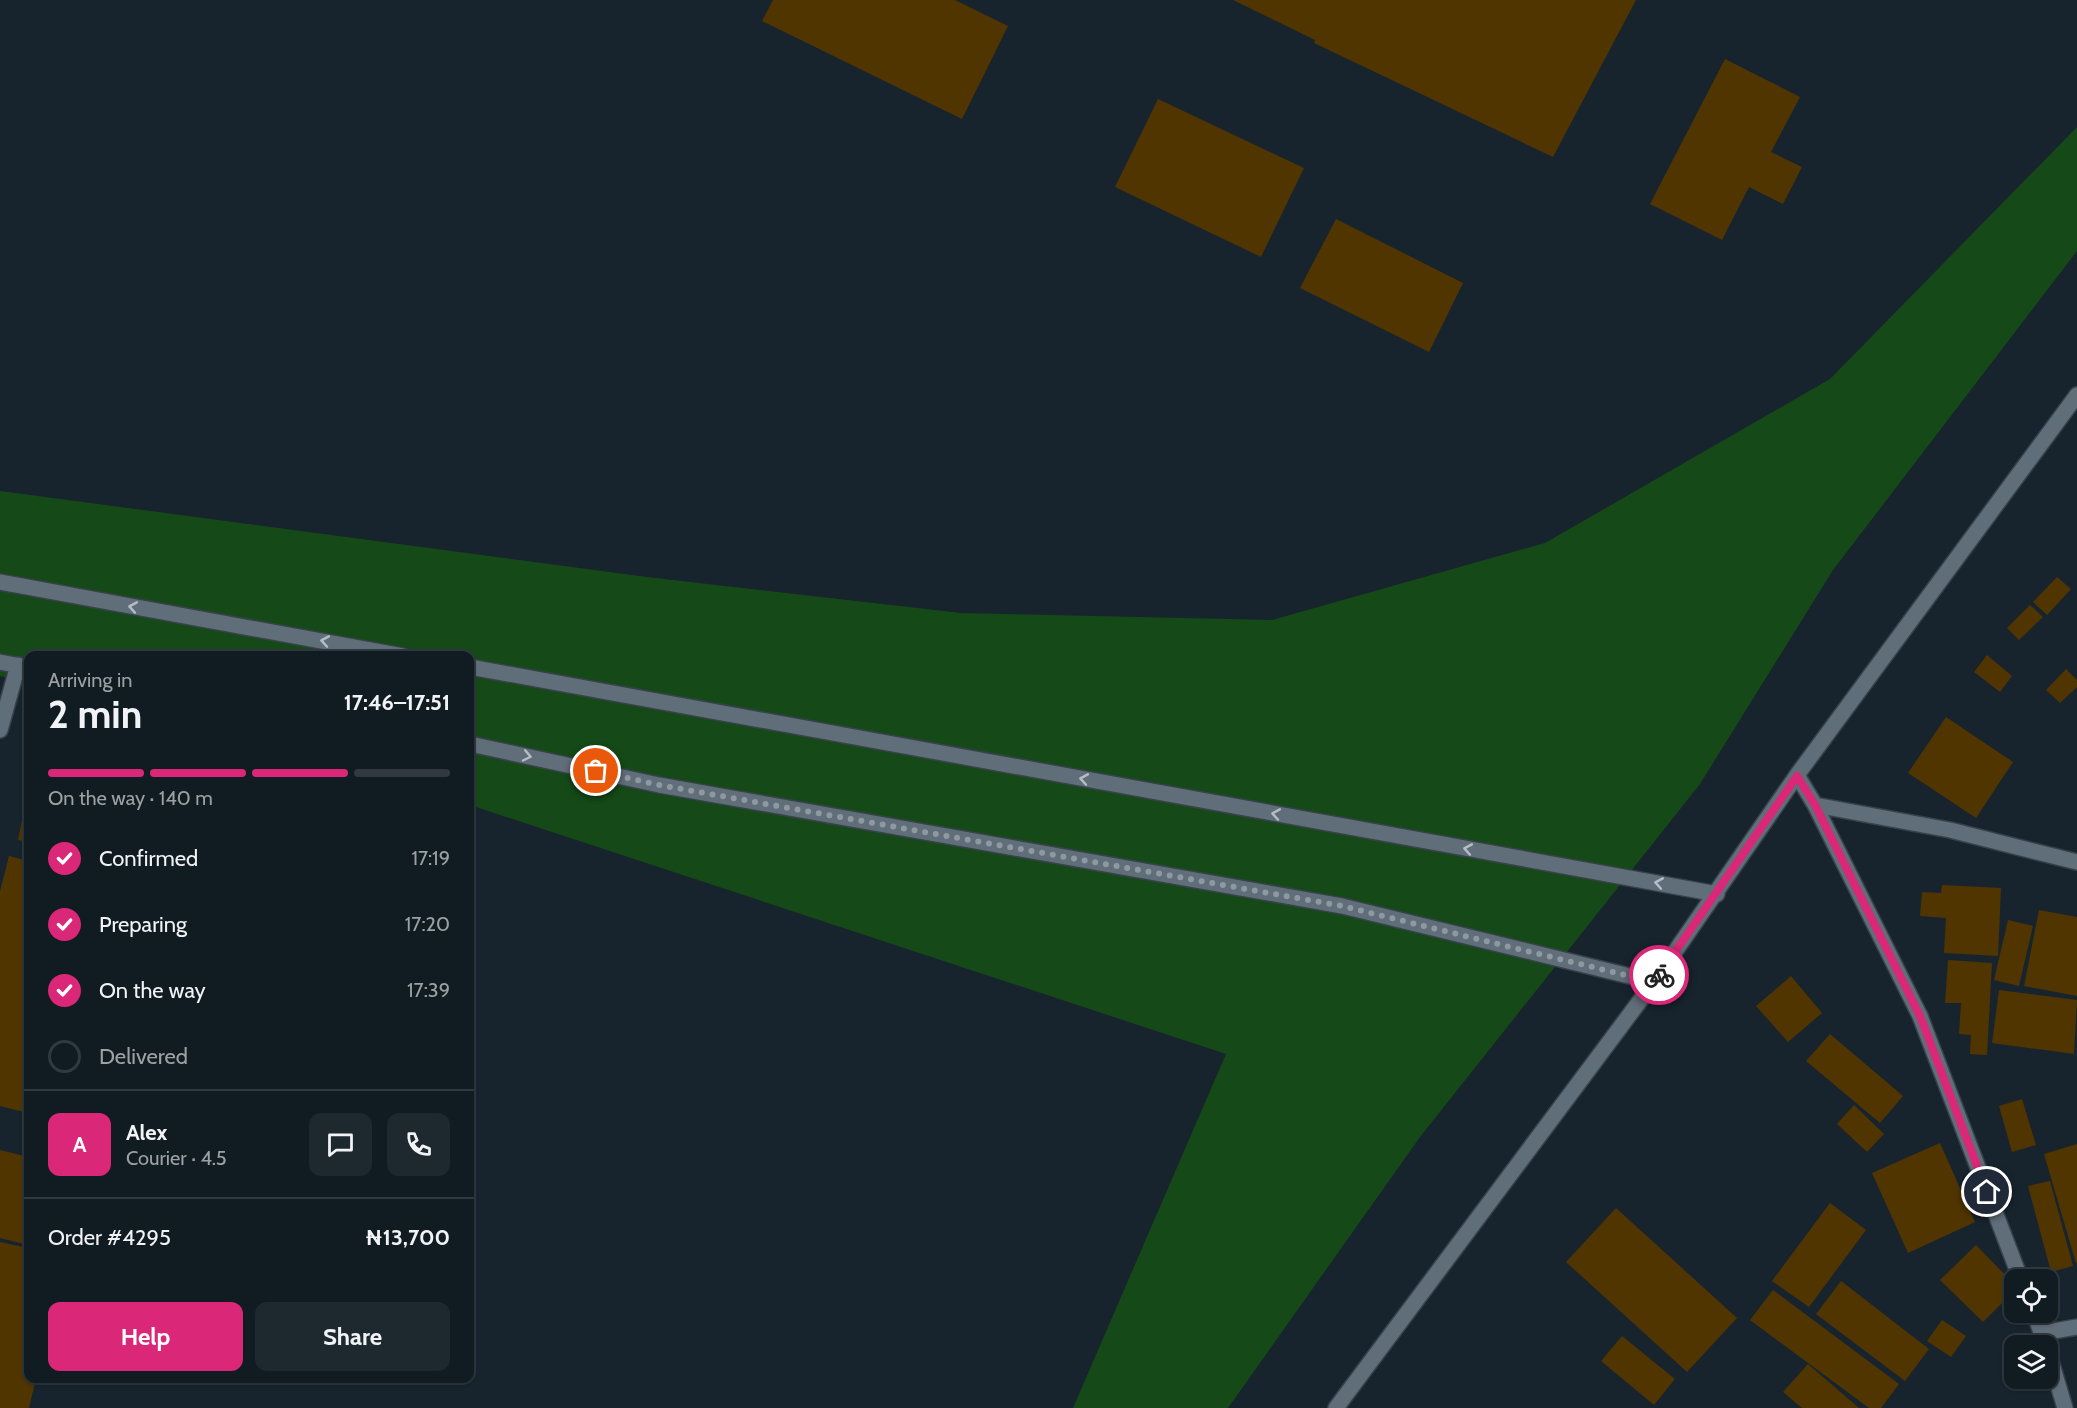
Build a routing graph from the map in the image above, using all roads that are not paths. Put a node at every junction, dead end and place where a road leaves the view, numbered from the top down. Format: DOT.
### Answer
graph roads {
  1 [pos="2077,395"];
  2 [pos="0,582"];
  3 [pos="376,651"];
  4 [pos="0,662"];
  5 [pos="23,666"];
  6 [pos="474,669"];
  7 [pos="0,730"];
  8 [pos="474,745"];
  9 [pos="1797,776"];
  10 [pos="1815,805"];
  11 [pos="2077,862"];
  12 [pos="1717,894"];
  13 [pos="1654,982"];
  14 [pos="2017,1269"];
  15 [pos="2077,1327"];
  16 [pos="2055,1335"];
  17 [pos="2058,1385"];
  18 [pos="1336,1408"];
  19 [pos="2065,1408"];
  1 -- 9 [label="street"];
  3 -- 2 [label="street, one-way"];
  4 -- 5 [label="street"];
  5 -- 7 [label="street"];
  12 -- 6 [label="street, one-way"];
  8 -- 13 [label="street, one-way"];
  9 -- 10 [label="street"];
  9 -- 12 [label="street"];
  10 -- 11 [label="street"];
  10 -- 14 [label="street"];
  12 -- 13 [label="street"];
  13 -- 18 [label="street"];
  15 -- 16 [label="street"];
  17 -- 19 [label="street"];
}
